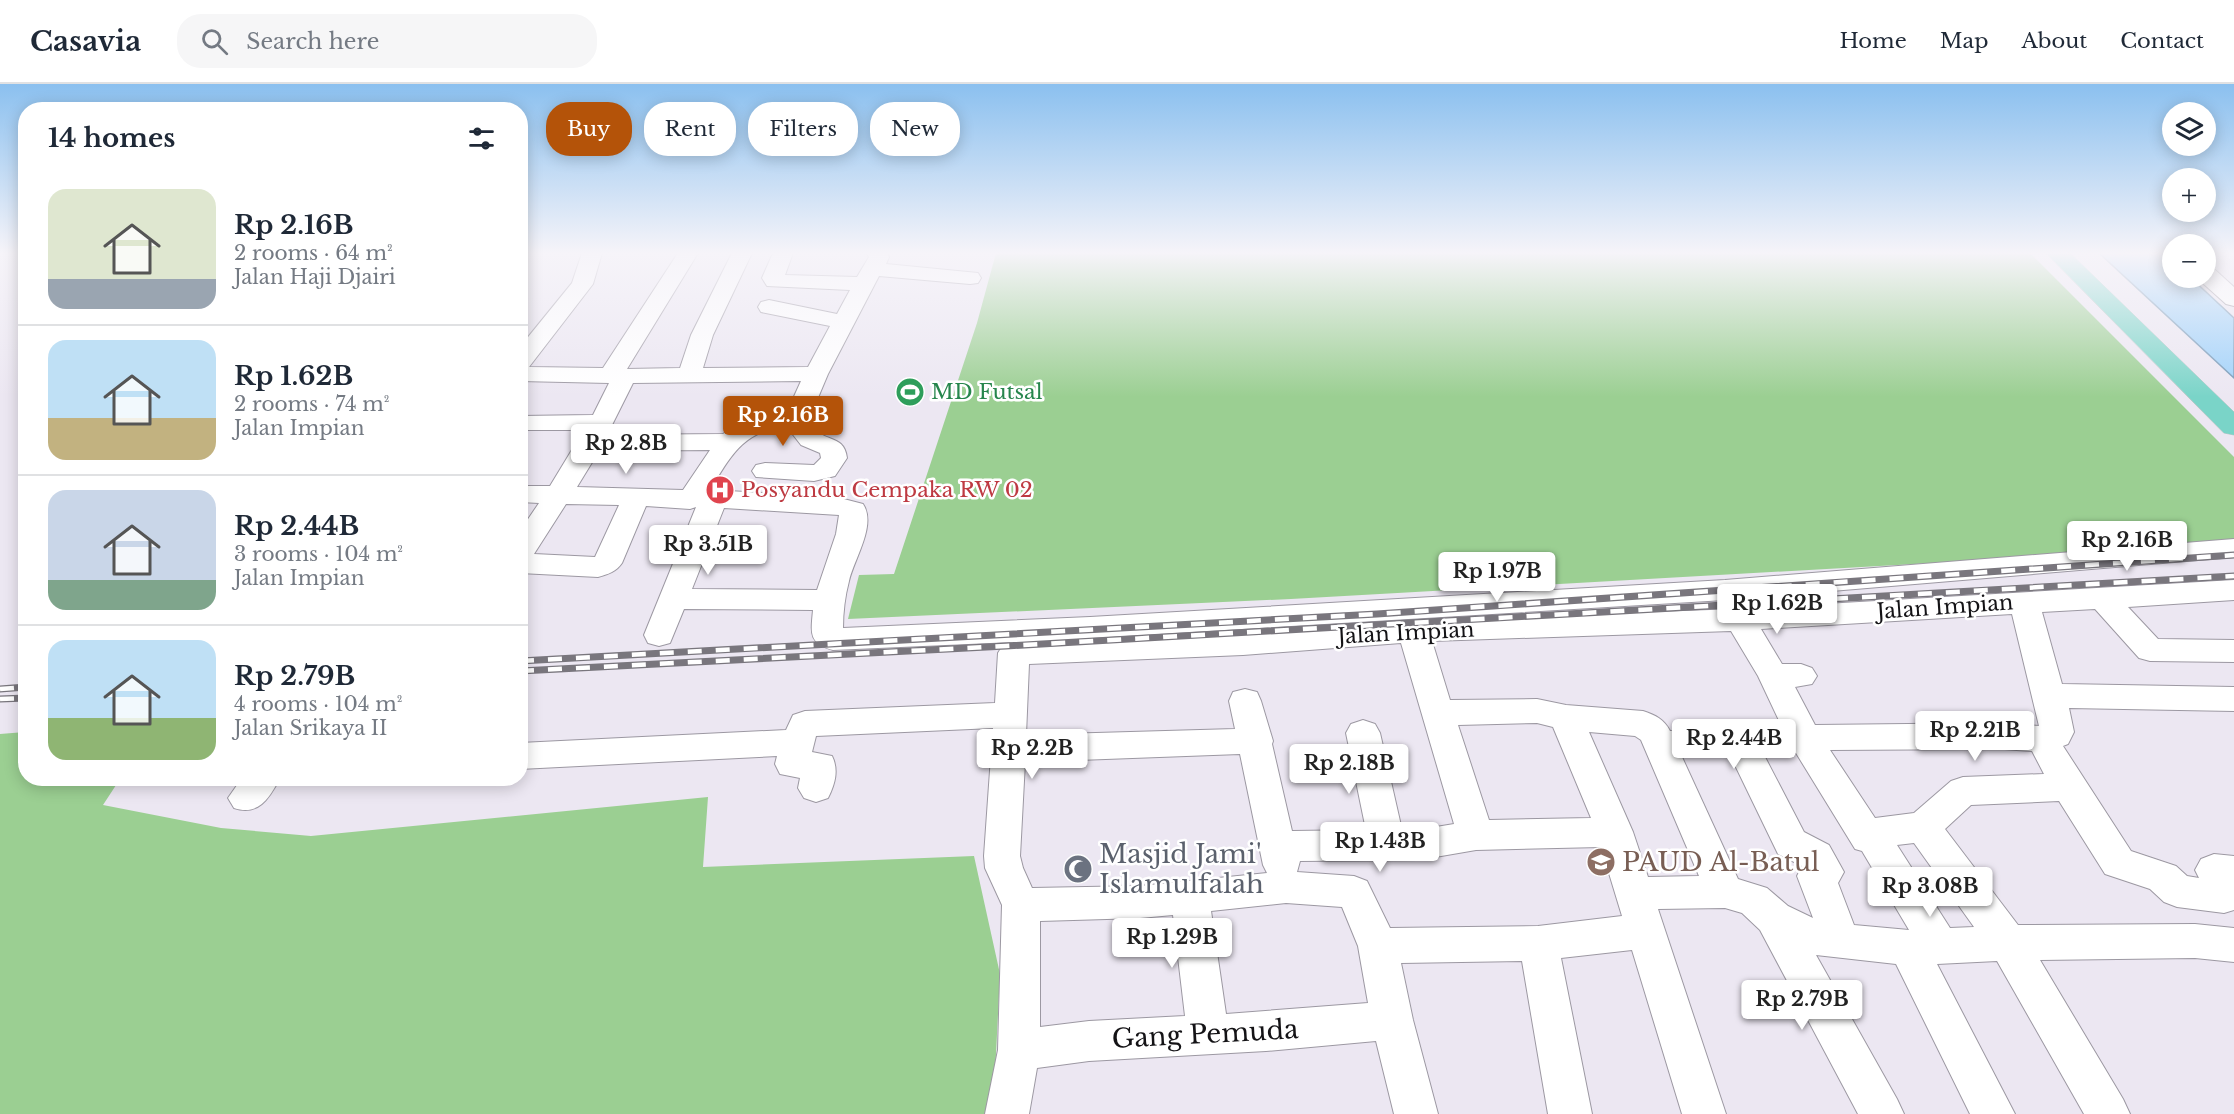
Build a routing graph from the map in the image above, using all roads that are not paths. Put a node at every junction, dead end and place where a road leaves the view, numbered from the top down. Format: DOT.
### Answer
graph roads {
  1 [pos="569,301"];
  2 [pos="660,301"];
  3 [pos="719,301"];
  4 [pos="855,301"];
  5 [pos="2106,301"];
  6 [pos="769,307"];
  7 [pos="844,322"];
  8 [pos="528,353"];
  9 [pos="528,374"];
  10 [pos="816,374"];
  11 [pos="617,376"];
  12 [pos="689,376"];
  13 [pos="796,419"];
  14 [pos="528,422"];
  15 [pos="2234,427"];
  16 [pos="596,433"];
  17 [pos="729,442"];
  18 [pos="765,471"];
  19 [pos="528,494"];
  20 [pos="560,494"];
  21 [pos="636,498"];
  22 [pos="701,500"];
  23 [pos="528,541"];
  24 [pos="2234,548"];
  25 [pos="528,563"];
  26 [pos="2234,590"];
  27 [pos="2103,598"];
  28 [pos="673,599"];
  29 [pos="830,600"];
  30 [pos="2023,602"];
  31 [pos="1740,620"];
  32 [pos="1413,630"];
  33 [pos="659,635"];
  34 [pos="1009,648"];
  35 [pos="2234,651"];
  36 [pos="2050,696"];
  37 [pos="2234,699"];
  38 [pos="1245,701"];
  39 [pos="1438,713"];
  40 [pos="1009,715"];
  41 [pos="1566,717"];
  42 [pos="1363,733"];
  43 [pos="1805,739"];
  44 [pos="2042,739"];
  45 [pos="1256,741"];
  46 [pos="797,742"];
  47 [pos="1660,744"];
  48 [pos="1742,744"];
  49 [pos="1008,749"];
  50 [pos="528,756"];
  51 [pos="2069,787"];
  52 [pos="816,788"];
  53 [pos="1923,827"];
  54 [pos="1615,832"];
  55 [pos="1476,835"];
  56 [pos="1874,839"];
  57 [pos="1278,846"];
  58 [pos="1387,846"];
  59 [pos="1286,887"];
  60 [pos="2226,888"];
  61 [pos="1725,892"];
  62 [pos="1634,893"];
  63 [pos="1190,898"];
  64 [pos="1021,905"];
  65 [pos="1774,918"];
  66 [pos="1646,931"];
  67 [pos="1841,941"];
  68 [pos="1538,943"];
  69 [pos="2008,943"];
  70 [pos="2234,945"];
  71 [pos="1378,946"];
  72 [pos="1924,947"];
  73 [pos="1392,1020"];
  74 [pos="1208,1034"];
  75 [pos="1019,1050"];
  76 [pos="1007,1114"];
  77 [pos="1416,1114"];
  78 [pos="1570,1114"];
  79 [pos="1704,1114"];
  80 [pos="1882,1114"];
  81 [pos="1993,1114"];
  82 [pos="2108,1114"];
  1 -- 8 [label="street"];
  2 -- 11 [label="street"];
  3 -- 12 [label="street"];
  4 -- 7 [label="street"];
  5 -- 15 [label="main road"];
  6 -- 7 [label="street"];
  7 -- 10 [label="street"];
  9 -- 11 [label="street"];
  10 -- 12 [label="street"];
  10 -- 13 [label="street"];
  11 -- 12 [label="street"];
  11 -- 16 [label="street"];
  13 -- 17 [label="street"];
  13 -- 18 [label="street"];
  14 -- 16 [label="street"];
  16 -- 17 [label="street"];
  16 -- 20 [label="street"];
  17 -- 22 [label="street"];
  19 -- 20 [label="street"];
  20 -- 21 [label="street"];
  20 -- 23 [label="street"];
  21 -- 22 [label="street"];
  21 -- 25 [label="street"];
  22 -- 28 [label="street"];
  22 -- 29 [label="street"];
  24 -- 34 [label="street"];
  26 -- 27 [label="street, Jalan Impian"];
  27 -- 30 [label="street, Jalan Impian"];
  27 -- 35 [label="street"];
  28 -- 29 [label="street"];
  28 -- 33 [label="street"];
  29 -- 34 [label="street"];
  30 -- 31 [label="street, Jalan Impian"];
  30 -- 36 [label="street"];
  31 -- 32 [label="street, Jalan Impian"];
  31 -- 43 [label="street"];
  32 -- 34 [label="street, Jalan Impian"];
  32 -- 39 [label="street"];
  34 -- 40 [label="street"];
  36 -- 37 [label="street"];
  36 -- 44 [label="street"];
  38 -- 45 [label="street"];
  39 -- 41 [label="street"];
  39 -- 55 [label="street"];
  40 -- 46 [label="street"];
  40 -- 49 [label="street"];
  41 -- 47 [label="street"];
  41 -- 54 [label="street"];
  42 -- 58 [label="street"];
  43 -- 44 [label="street"];
  43 -- 48 [label="street"];
  43 -- 56 [label="street"];
  44 -- 51 [label="street"];
  45 -- 49 [label="street"];
  45 -- 57 [label="street"];
  46 -- 50 [label="street"];
  46 -- 52 [label="street"];
  47 -- 48 [label="street"];
  47 -- 61 [label="street"];
  48 -- 67 [label="street"];
  49 -- 64 [label="street"];
  51 -- 53 [label="street"];
  51 -- 60 [label="street"];
  53 -- 56 [label="street"];
  53 -- 69 [label="street"];
  54 -- 55 [label="street"];
  54 -- 62 [label="street"];
  55 -- 58 [label="street"];
  56 -- 72 [label="street"];
  57 -- 58 [label="street"];
  57 -- 59 [label="street"];
  59 -- 63 [label="street"];
  59 -- 71 [label="street"];
  61 -- 62 [label="street"];
  61 -- 65 [label="street"];
  62 -- 66 [label="street"];
  63 -- 64 [label="street"];
  63 -- 74 [label="street"];
  64 -- 75 [label="street"];
  65 -- 67 [label="street"];
  65 -- 80 [label="street"];
  66 -- 68 [label="street"];
  66 -- 79 [label="street"];
  67 -- 72 [label="street"];
  68 -- 71 [label="street"];
  68 -- 78 [label="street"];
  69 -- 70 [label="street"];
  69 -- 72 [label="street"];
  69 -- 82 [label="street"];
  71 -- 73 [label="street"];
  72 -- 81 [label="street"];
  73 -- 74 [label="street, Gang Pemuda"];
  73 -- 77 [label="street"];
  74 -- 75 [label="street, Gang Pemuda"];
  75 -- 76 [label="street"];
}
